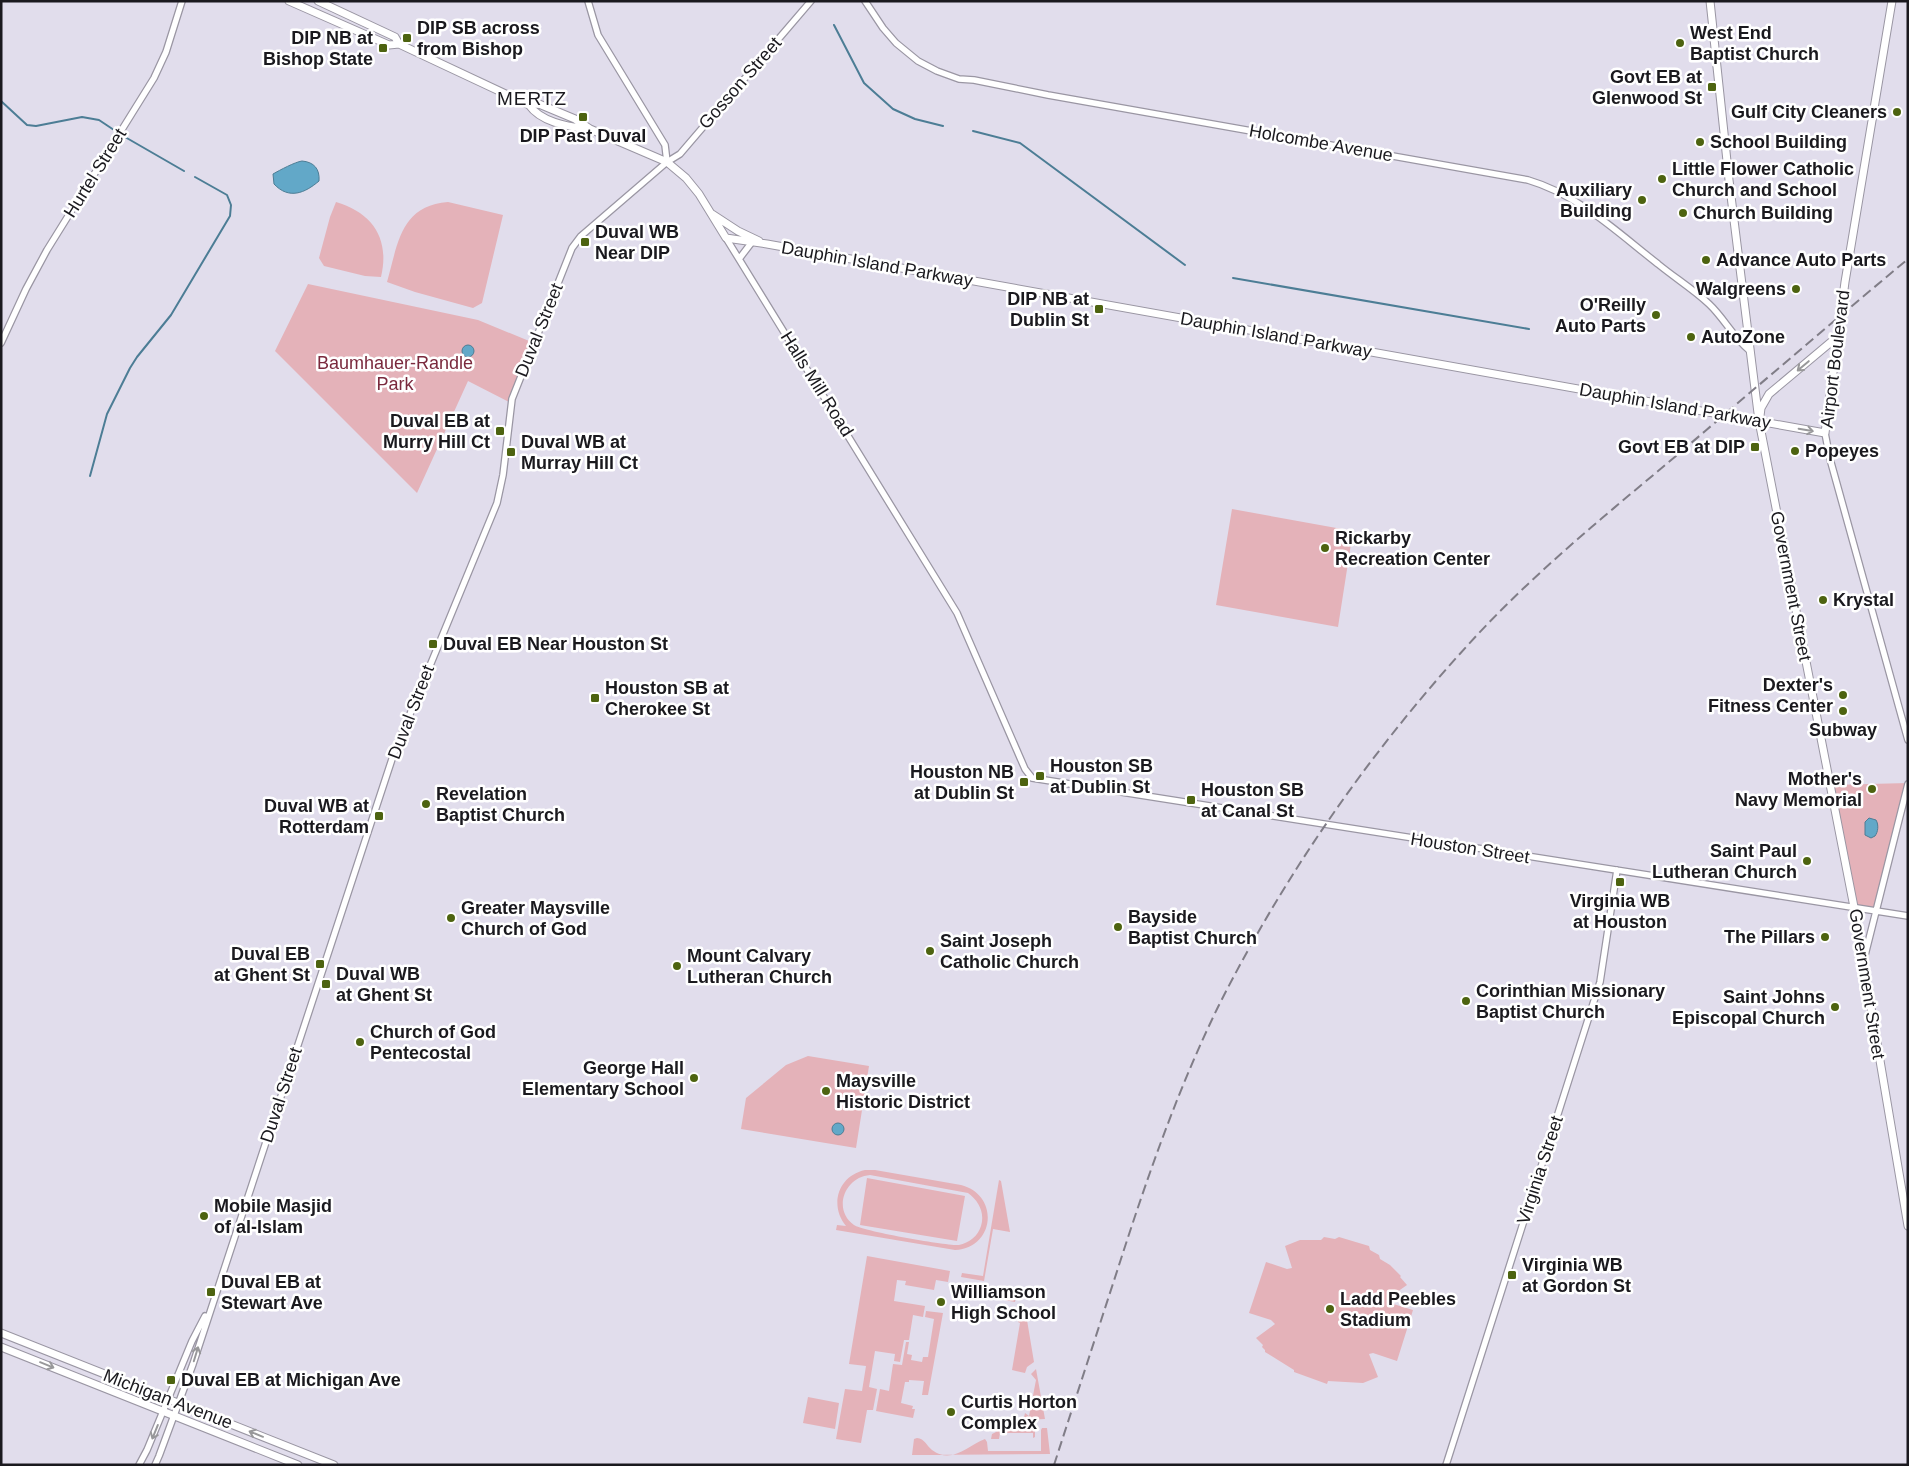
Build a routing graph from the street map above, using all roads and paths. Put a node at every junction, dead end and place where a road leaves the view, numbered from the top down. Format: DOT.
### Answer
graph roads {
  1 [pos="182,1"];
  2 [pos="289,1"];
  3 [pos="318,1"];
  4 [pos="588,1"];
  5 [pos="811,1"];
  6 [pos="865,1"];
  7 [pos="1710,1"];
  8 [pos="1892,1"];
  9 [pos="398,44"];
  10 [pos="667,162"];
  11 [pos="711,213"];
  12 [pos="726,238"];
  13 [pos="752,242"];
  14 [pos="767,244"];
  15 [pos="739,259"];
  16 [pos="1837,337"];
  17 [pos="1,343"];
  18 [pos="1749,350"];
  19 [pos="1755,388"];
  20 [pos="1770,394"];
  21 [pos="1759,421"];
  22 [pos="1825,433"];
  23 [pos="1908,740"];
  24 [pos="1032,778"];
  25 [pos="1908,784"];
  26 [pos="1617,870"];
  27 [pos="1854,907"];
  28 [pos="1876,911"];
  29 [pos="1908,916"];
  30 [pos="1863,961"];
  31 [pos="1908,1226"];
  32 [pos="212,1301"];
  33 [pos="1,1333"];
  34 [pos="1,1347"];
  35 [pos="168,1399"];
  36 [pos="179,1403"];
  37 [pos="163,1412"];
  38 [pos="174,1416"];
  39 [pos="275,1441"];
  40 [pos="268,1453"];
  41 [pos="139,1465"];
  42 [pos="155,1465"];
  43 [pos="298,1465"];
  44 [pos="334,1465"];
  45 [pos="1446,1465"];
  1 -- 17 [label="street, Hurtel Street"];
  2 -- 9 [label="main road"];
  3 -- 9 [label="main road"];
  4 -- 10 [label="street"];
  5 -- 10 [label="street, Gosson Street"];
  6 -- 18 [label="street, Holcombe Avenue"];
  7 -- 18 [label="main road, Government Street"];
  8 -- 16 [label="main road, Airport Boulevard"];
  9 -- 10 [label="main road"];
  10 -- 11 [label="main road, Halls Mill Road"];
  10 -- 32 [label="street, Duval Street"];
  11 -- 12 [label="main road, Halls Mill Road"];
  11 -- 14 [label="main road"];
  12 -- 13 [label="main road, Dauphin Island Parkway"];
  12 -- 15 [label="street, Halls Mill Road"];
  13 -- 14 [label="main road, Dauphin Island Parkway"];
  13 -- 15 [label="street"];
  14 -- 21 [label="main road, Dauphin Island Parkway"];
  15 -- 24 [label="street, Halls Mill Road"];
  16 -- 20 [label="main road, one-way"];
  16 -- 22 [label="main road, Airport Boulevard"];
  18 -- 19 [label="main road, Government Street"];
  19 -- 20 [label="main road"];
  19 -- 21 [label="main road, Government Street"];
  20 -- 21 [label="main road"];
  21 -- 22 [label="main road, Dauphin Island Parkway, one-way"];
  21 -- 27 [label="main road, Government Street"];
  22 -- 23 [label="street, Airport Boulevard"];
  24 -- 26 [label="street, Houston Street"];
  25 -- 28 [label="street"];
  26 -- 27 [label="street, Houston Street"];
  26 -- 45 [label="street, Virginia Street"];
  27 -- 28 [label="street, Houston Street"];
  27 -- 30 [label="main road, Government Street"];
  28 -- 29 [label="street, Houston Street"];
  28 -- 30 [label="street"];
  30 -- 31 [label="main road, Government Street"];
  32 -- 35 [label="street, Duval Street"];
  36 -- 32 [label="street, Duval Street, one-way"];
  33 -- 35 [label="main road, Michigan Avenue"];
  34 -- 37 [label="main road, Michigan Avenue, one-way"];
  35 -- 36 [label="main road, Michigan Avenue"];
  35 -- 37 [label="street, Duval Street"];
  36 -- 38 [label="street, Duval Street"];
  39 -- 36 [label="main road, Michigan Avenue, one-way"];
  37 -- 38 [label="main road, Michigan Avenue"];
  37 -- 41 [label="street, Duval Street, one-way"];
  38 -- 40 [label="main road, Michigan Avenue"];
  38 -- 42 [label="street, Duval Street"];
  39 -- 40 [label="main road"];
  39 -- 44 [label="main road, Michigan Avenue"];
  40 -- 43 [label="main road, Michigan Avenue"];
}
